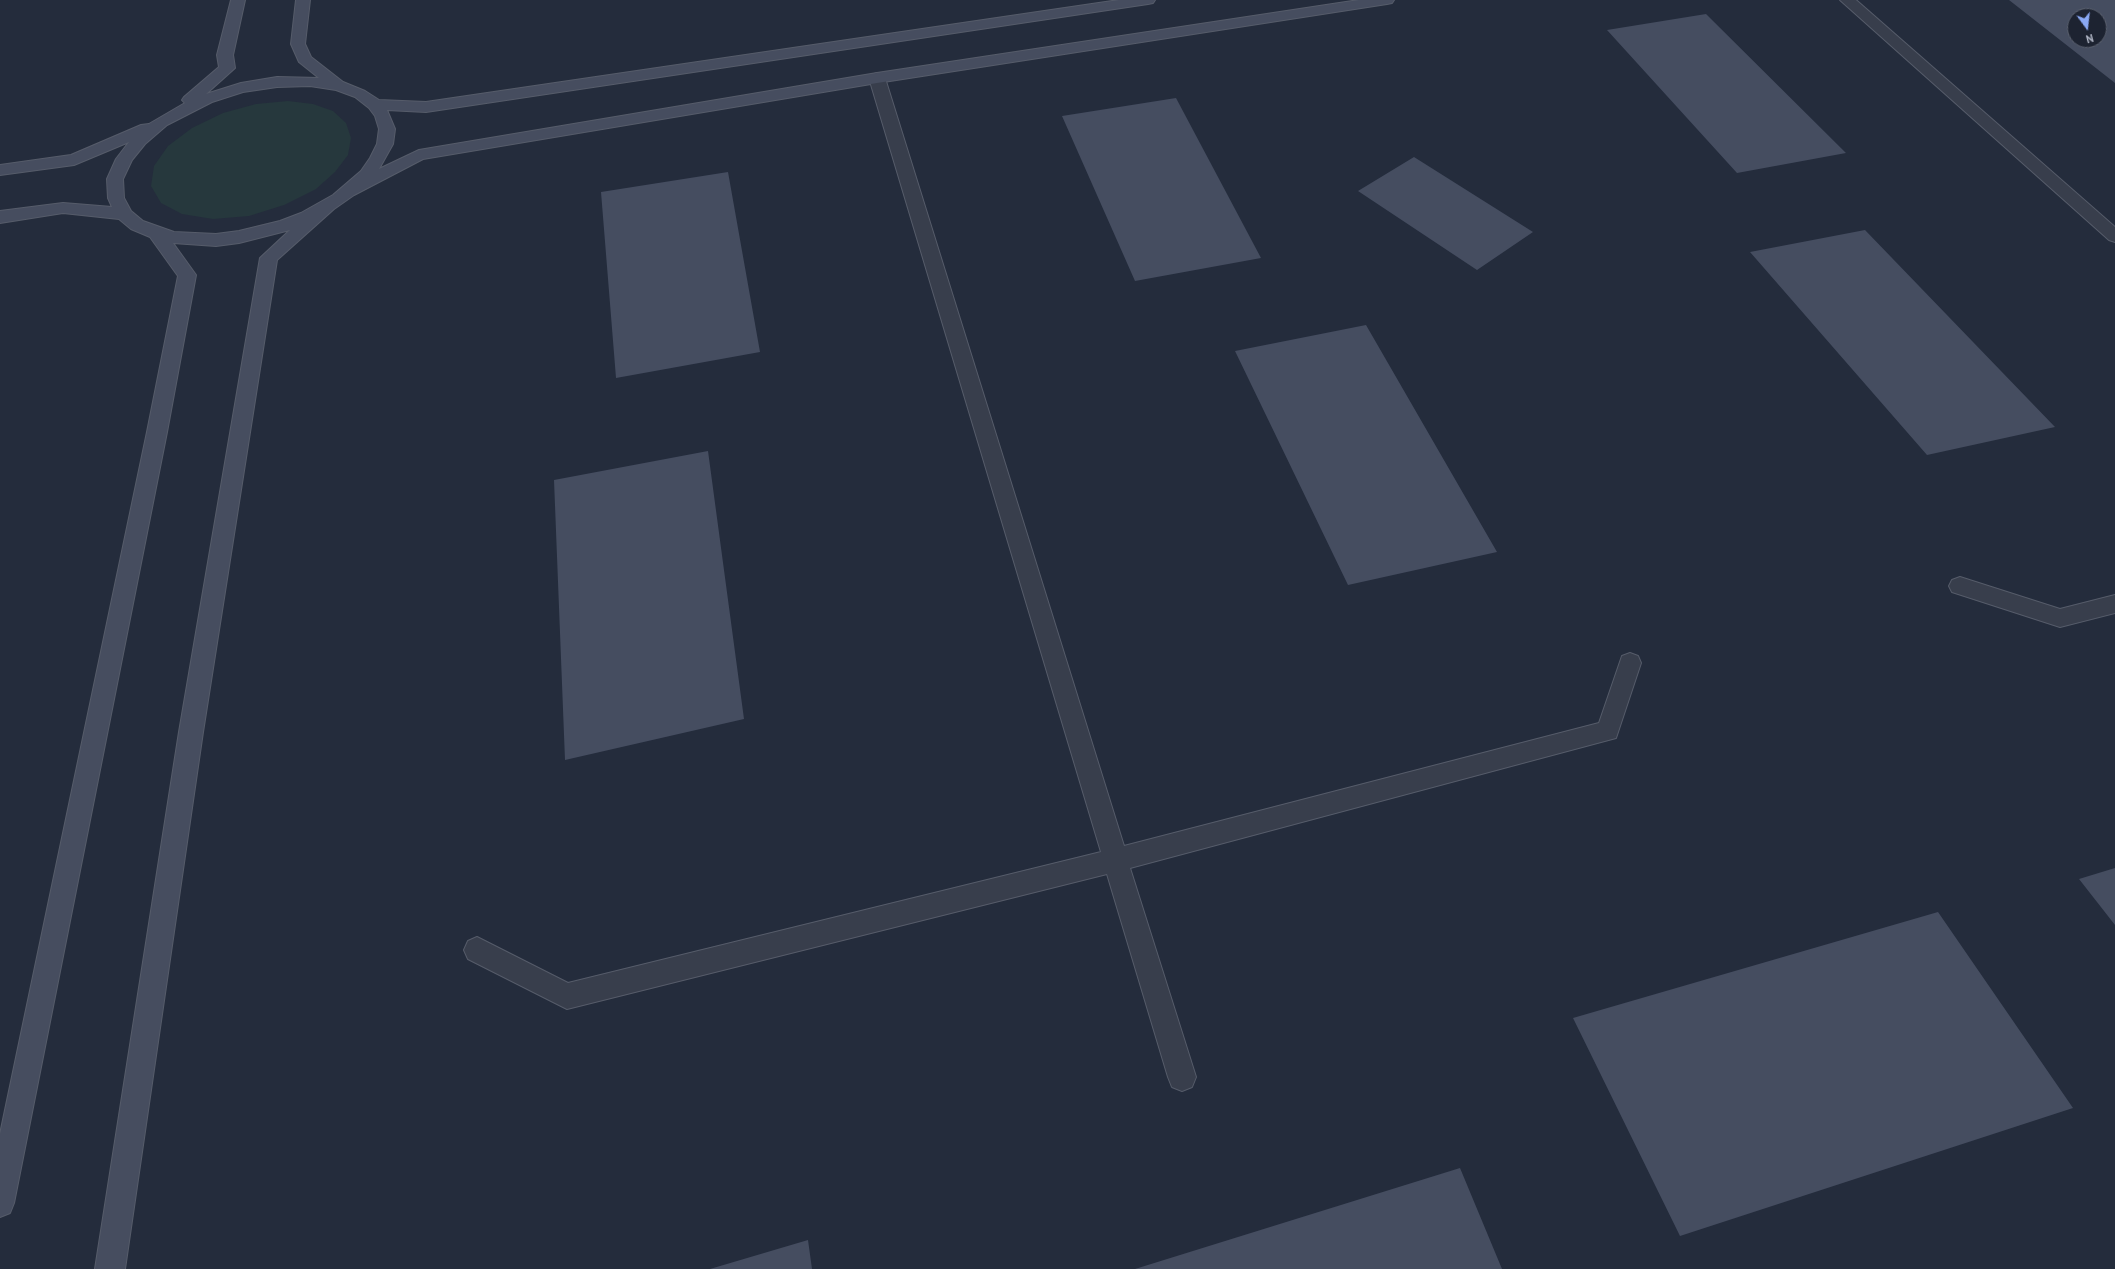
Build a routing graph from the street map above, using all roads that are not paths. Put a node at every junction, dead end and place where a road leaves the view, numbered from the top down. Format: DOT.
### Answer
graph roads {
  1 [pos="238,0"];
  2 [pos="303,0"];
  3 [pos="1148,0"];
  4 [pos="1387,0"];
  5 [pos="1847,0"];
  6 [pos="877,78"];
  7 [pos="340,86"];
  8 [pos="375,105"];
  9 [pos="168,118"];
  10 [pos="0,170"];
  11 [pos="352,190"];
  12 [pos="327,207"];
  13 [pos="124,214"];
  14 [pos="0,217"];
  15 [pos="156,233"];
  16 [pos="2115,236"];
  17 [pos="1960,586"];
  18 [pos="2115,604"];
  19 [pos="1630,663"];
  20 [pos="1115,860"];
  21 [pos="477,950"];
  22 [pos="1182,1078"];
  23 [pos="0,1202"];
  24 [pos="110,1269"];
  1 -- 9 [label="street"];
  2 -- 7 [label="street"];
  3 -- 8 [label="street"];
  4 -- 6 [label="street"];
  5 -- 16 [label="lane"];
  6 -- 11 [label="street"];
  6 -- 20 [label="lane"];
  7 -- 8 [label="street"];
  7 -- 9 [label="street"];
  8 -- 11 [label="street"];
  9 -- 10 [label="street"];
  9 -- 13 [label="street"];
  11 -- 12 [label="street"];
  12 -- 15 [label="street"];
  12 -- 24 [label="street"];
  13 -- 14 [label="street"];
  13 -- 15 [label="street"];
  15 -- 23 [label="street"];
  17 -- 18 [label="lane"];
  19 -- 20 [label="lane"];
  20 -- 21 [label="lane"];
  20 -- 22 [label="lane"];
}
